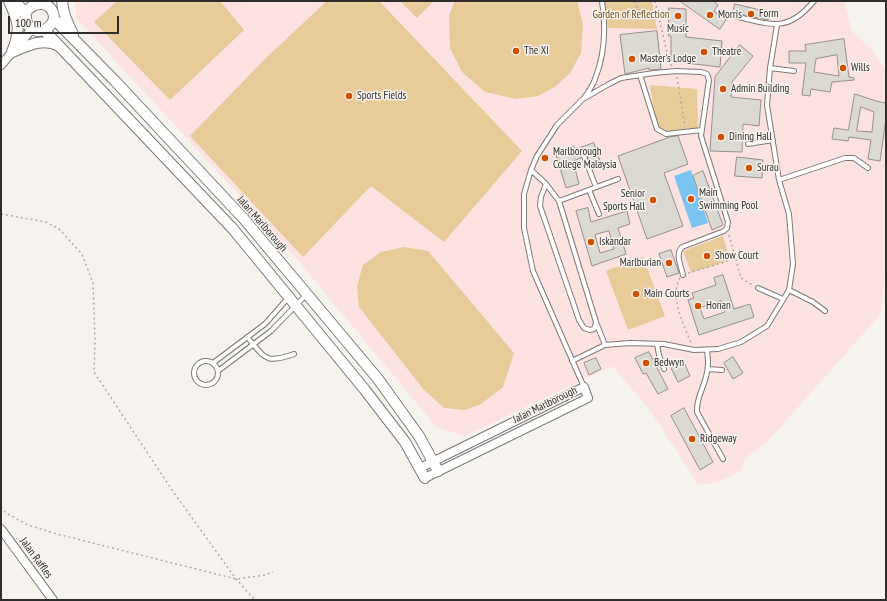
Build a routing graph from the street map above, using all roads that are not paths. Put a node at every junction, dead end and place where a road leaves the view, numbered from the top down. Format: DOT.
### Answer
graph roads {
  1 [pos="9,1"];
  2 [pos="13,1"];
  3 [pos="62,1"];
  4 [pos="602,1"];
  5 [pos="814,1"];
  6 [pos="42,2"];
  7 [pos="25,14"];
  8 [pos="734,16"];
  9 [pos="54,19"];
  10 [pos="777,25"];
  11 [pos="32,29"];
  12 [pos="44,30"];
  13 [pos="79,45"];
  14 [pos="63,49"];
  15 [pos="12,52"];
  16 [pos="1,64"];
  17 [pos="770,68"];
  18 [pos="794,71"];
  19 [pos="640,75"];
  20 [pos="583,99"];
  21 [pos="702,130"];
  22 [pos="773,140"];
  23 [pos="748,144"];
  24 [pos="584,156"];
  25 [pos="868,168"];
  26 [pos="531,170"];
  27 [pos="618,179"];
  28 [pos="779,180"];
  29 [pos="546,184"];
  30 [pos="596,187"];
  31 [pos="589,190"];
  32 [pos="559,201"];
  33 [pos="599,214"];
  34 [pos="683,275"];
  35 [pos="758,288"];
  36 [pos="788,290"];
  37 [pos="307,294"];
  38 [pos="289,297"];
  39 [pos="783,299"];
  40 [pos="296,305"];
  41 [pos="825,311"];
  42 [pos="596,322"];
  43 [pos="261,327"];
  44 [pos="266,334"];
  45 [pos="247,337"];
  46 [pos="254,344"];
  47 [pos="657,344"];
  48 [pos="604,345"];
  49 [pos="707,350"];
  50 [pos="294,354"];
  51 [pos="222,356"];
  52 [pos="572,361"];
  53 [pos="213,363"];
  54 [pos="228,363"];
  55 [pos="664,369"];
  56 [pos="708,369"];
  57 [pos="722,370"];
  58 [pos="218,371"];
  59 [pos="584,387"];
  60 [pos="723,459"];
  61 [pos="433,461"];
  62 [pos="420,468"];
  63 [pos="438,471"];
  64 [pos="425,478"];
  65 [pos="1,529"];
  66 [pos="53,600"];
  1 -- 15 [label="street"];
  2 -- 7 [label="street"];
  3 -- 13 [label="street"];
  4 -- 20 [label="lane"];
  5 -- 10 [label="lane"];
  6 -- 7 [label="street"];
  6 -- 9 [label="street"];
  7 -- 11 [label="street"];
  8 -- 10 [label="lane"];
  9 -- 12 [label="street"];
  9 -- 13 [label="street, Jalan Marlborough"];
  10 -- 17 [label="lane"];
  11 -- 12 [label="street"];
  11 -- 15 [label="street"];
  12 -- 14 [label="street, Jalan Marlborough"];
  13 -- 37 [label="street, Jalan Marlborough"];
  14 -- 15 [label="street"];
  14 -- 38 [label="street, Jalan Marlborough"];
  15 -- 16 [label="street"];
  17 -- 18 [label="lane"];
  17 -- 22 [label="lane"];
  19 -- 20 [label="lane"];
  19 -- 21 [label="lane"];
  19 -- 21 [label="lane"];
  20 -- 26 [label="lane"];
  21 -- 34 [label="lane"];
  22 -- 23 [label="lane"];
  22 -- 28 [label="lane"];
  24 -- 30 [label="lane"];
  25 -- 28 [label="lane"];
  26 -- 29 [label="lane"];
  26 -- 52 [label="lane"];
  27 -- 30 [label="lane"];
  28 -- 36 [label="lane"];
  29 -- 32 [label="lane"];
  29 -- 42 [label="lane"];
  30 -- 31 [label="lane"];
  31 -- 32 [label="lane"];
  31 -- 33 [label="lane"];
  32 -- 42 [label="lane"];
  35 -- 39 [label="lane"];
  36 -- 39 [label="lane"];
  36 -- 41 [label="lane"];
  37 -- 40 [label="lane"];
  37 -- 61 [label="street, Jalan Marlborough"];
  38 -- 40 [label="street, Jalan Marlborough"];
  38 -- 43 [label="lane"];
  39 -- 49 [label="lane"];
  40 -- 44 [label="lane"];
  40 -- 62 [label="street, Jalan Marlborough"];
  42 -- 48 [label="lane"];
  43 -- 44 [label="lane"];
  43 -- 45 [label="lane"];
  44 -- 46 [label="lane"];
  45 -- 46 [label="lane"];
  45 -- 51 [label="lane"];
  46 -- 50 [label="lane"];
  46 -- 54 [label="lane"];
  47 -- 48 [label="lane"];
  47 -- 49 [label="lane"];
  47 -- 55 [label="lane"];
  48 -- 52 [label="lane"];
  49 -- 56 [label="lane"];
  51 -- 53 [label="lane"];
  51 -- 54 [label="lane"];
  52 -- 59 [label="lane"];
  53 -- 58 [label="lane"];
  53 -- 58 [label="lane"];
  54 -- 58 [label="lane"];
  56 -- 57 [label="lane"];
  56 -- 60 [label="lane"];
  59 -- 61 [label="street, Jalan Marlborough"];
  59 -- 63 [label="street, Jalan Marlborough"];
  61 -- 62 [label="street, Jalan Marlborough"];
  61 -- 63 [label="street, Jalan Marlborough"];
  62 -- 64 [label="street, Jalan Marlborough"];
  63 -- 64 [label="street, Jalan Marlborough"];
  65 -- 66 [label="street, Jalan Raffles"];
}
